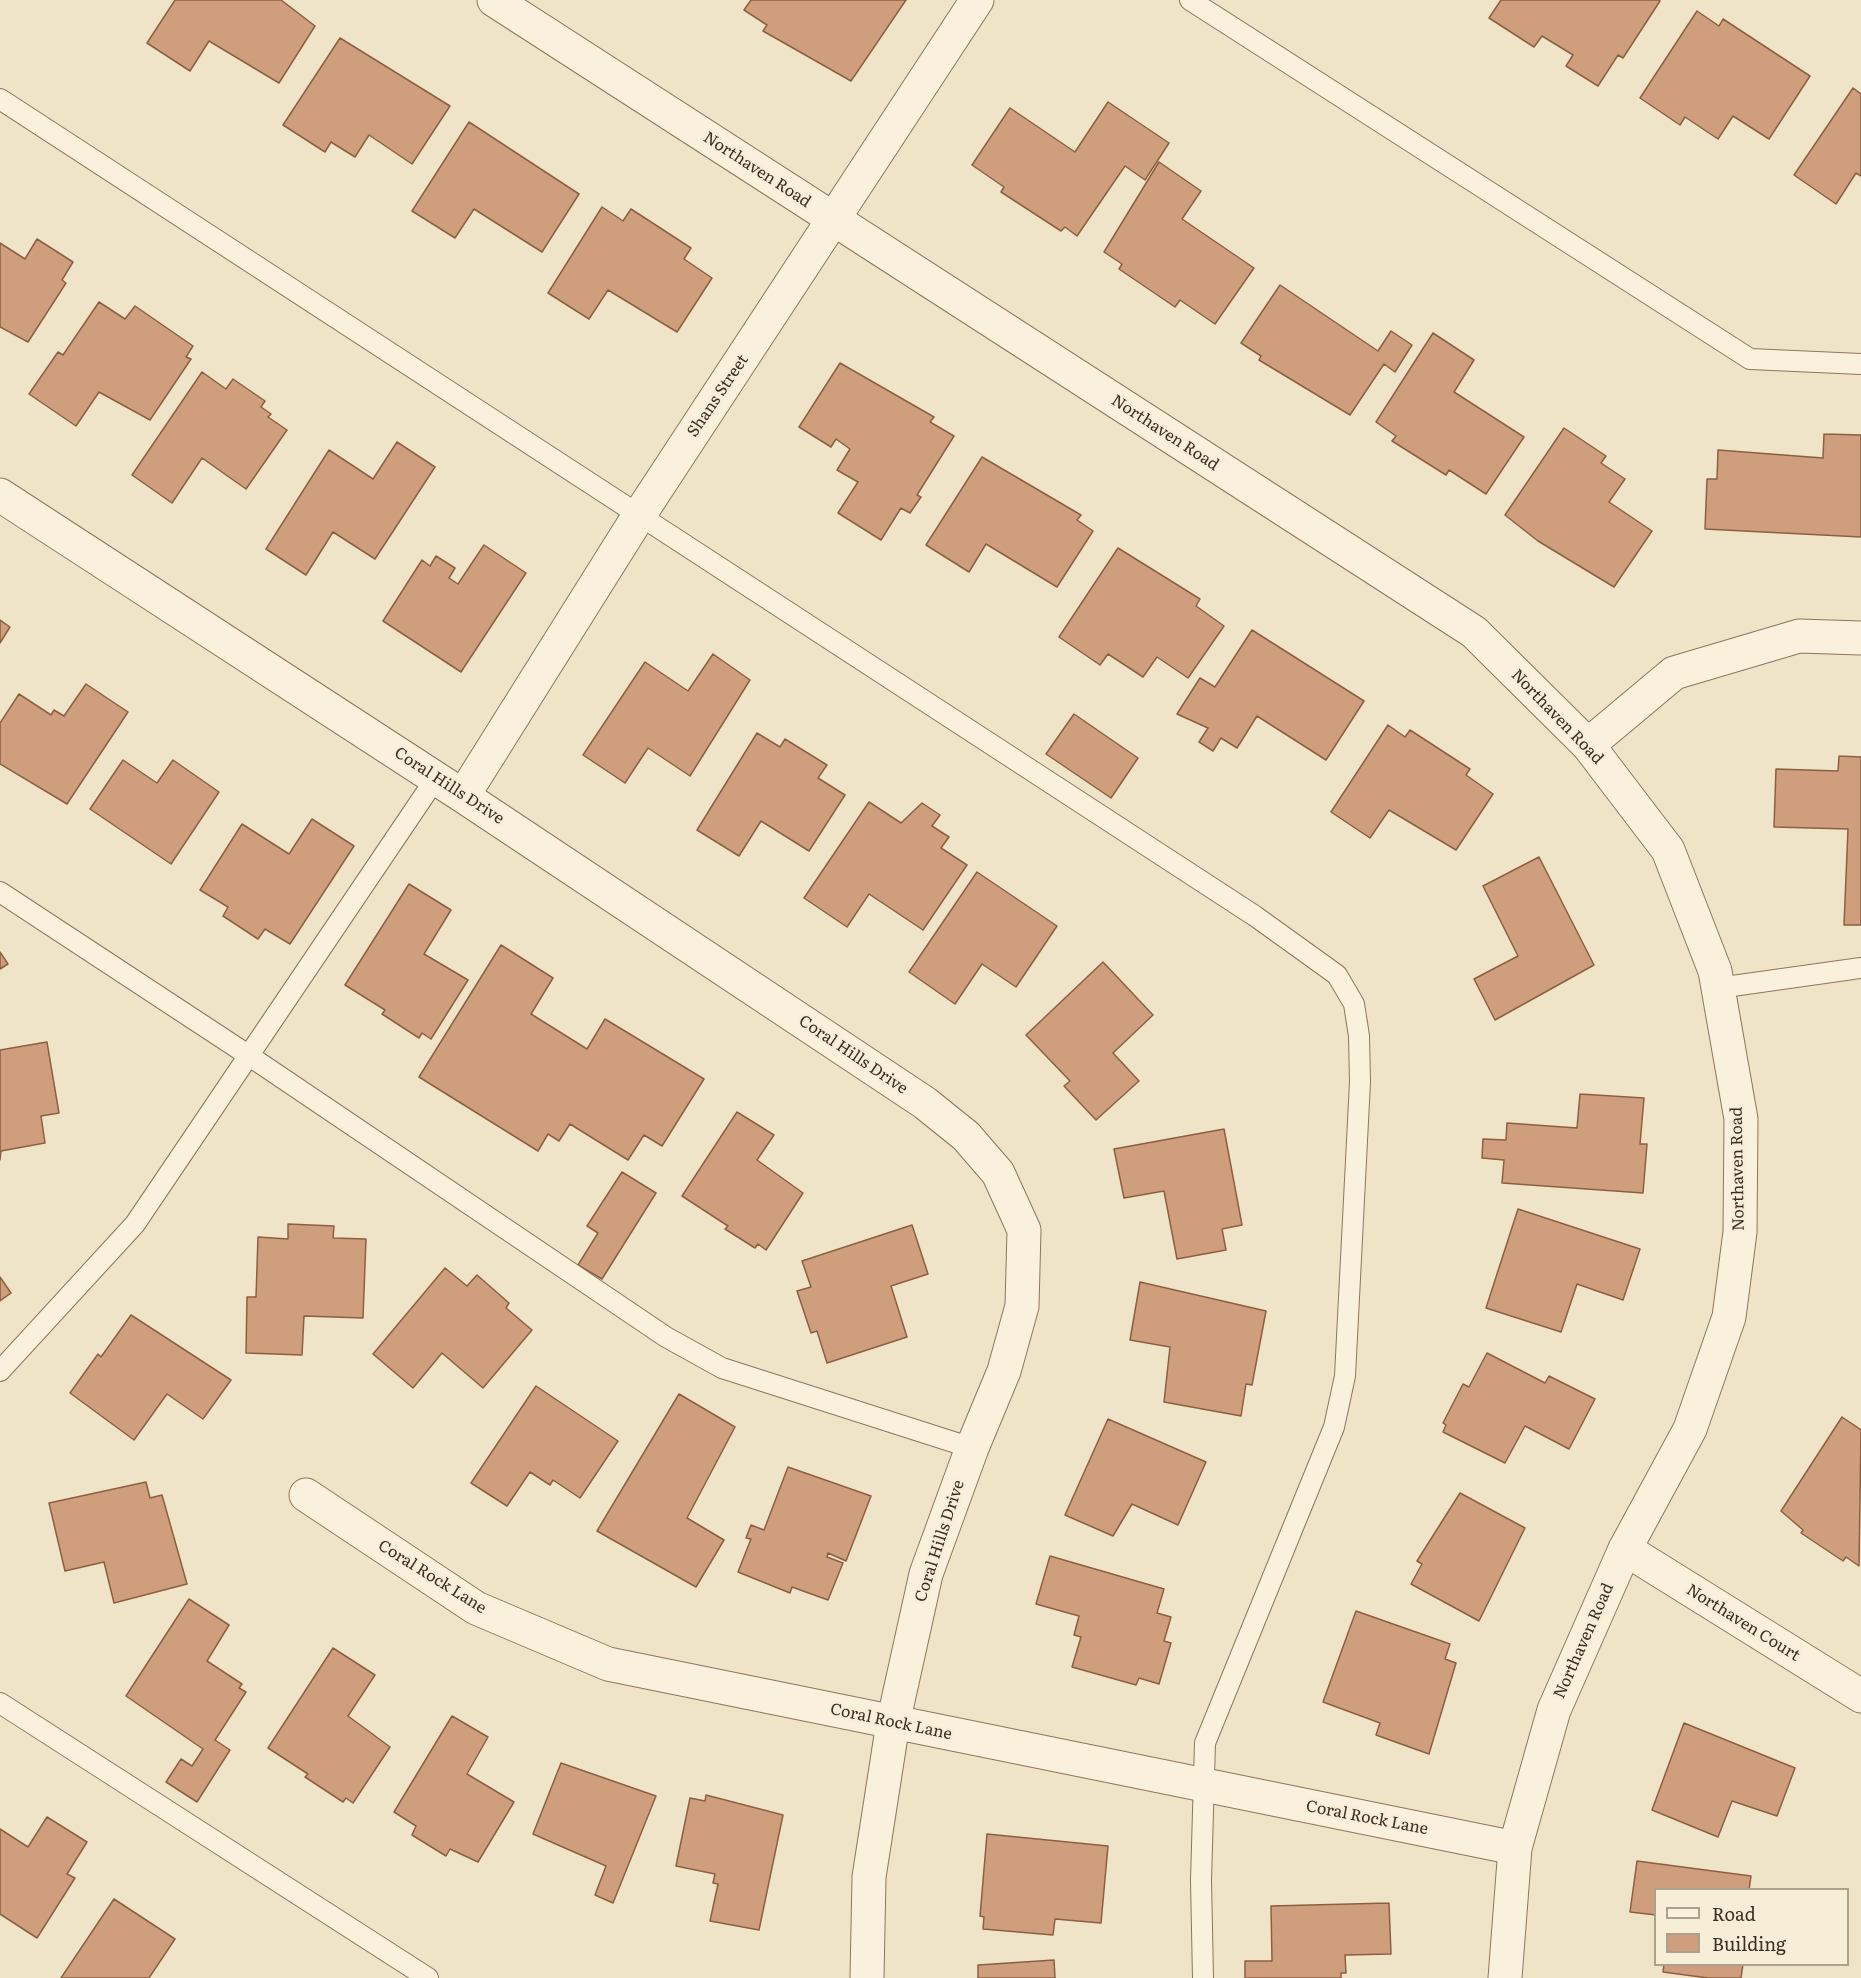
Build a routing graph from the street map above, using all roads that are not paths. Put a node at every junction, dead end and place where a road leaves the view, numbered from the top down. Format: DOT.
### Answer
graph roads {
  1 [pos="494,0"];
  2 [pos="977,0"];
  3 [pos="1190,0"];
  4 [pos="0,99"];
  5 [pos="835,221"];
  6 [pos="1861,364"];
  7 [pos="0,495"];
  8 [pos="638,517"];
  9 [pos="1861,638"];
  10 [pos="1588,745"];
  11 [pos="436,778"];
  12 [pos="463,796"];
  13 [pos="0,892"];
  14 [pos="1861,968"];
  15 [pos="1718,988"];
  16 [pos="248,1055"];
  17 [pos="0,1371"];
  18 [pos="972,1448"];
  19 [pos="306,1495"];
  20 [pos="1625,1549"];
  21 [pos="1861,1696"];
  22 [pos="0,1703"];
  23 [pos="893,1723"];
  24 [pos="1203,1785"];
  25 [pos="1515,1848"];
  26 [pos="428,1978"];
  27 [pos="867,1978"];
  28 [pos="1203,1978"];
  29 [pos="1505,1978"];
  1 -- 5 [label="street, Northaven Road"];
  2 -- 5 [label="street, Shans Street"];
  3 -- 6 [label="lane"];
  4 -- 8 [label="lane"];
  5 -- 8 [label="street, Shans Street"];
  5 -- 10 [label="street, Northaven Road"];
  7 -- 11 [label="street, Coral Hills Drive"];
  8 -- 12 [label="street, Shans Street"];
  8 -- 24 [label="lane"];
  9 -- 10 [label="street"];
  10 -- 15 [label="street, Northaven Road"];
  11 -- 12 [label="street, Coral Hills Drive"];
  11 -- 16 [label="lane"];
  12 -- 18 [label="street, Coral Hills Drive"];
  13 -- 16 [label="lane"];
  14 -- 15 [label="lane"];
  15 -- 20 [label="street, Northaven Road"];
  16 -- 17 [label="lane"];
  16 -- 18 [label="lane"];
  18 -- 23 [label="street, Coral Hills Drive"];
  19 -- 23 [label="street, Coral Rock Lane"];
  20 -- 21 [label="street, Northaven Court"];
  20 -- 25 [label="street, Northaven Road"];
  22 -- 26 [label="lane"];
  23 -- 24 [label="street, Coral Rock Lane"];
  23 -- 27 [label="street, Coral Hills Drive"];
  24 -- 25 [label="street, Coral Rock Lane"];
  24 -- 28 [label="lane"];
  25 -- 29 [label="street, Northaven Road"];
}
